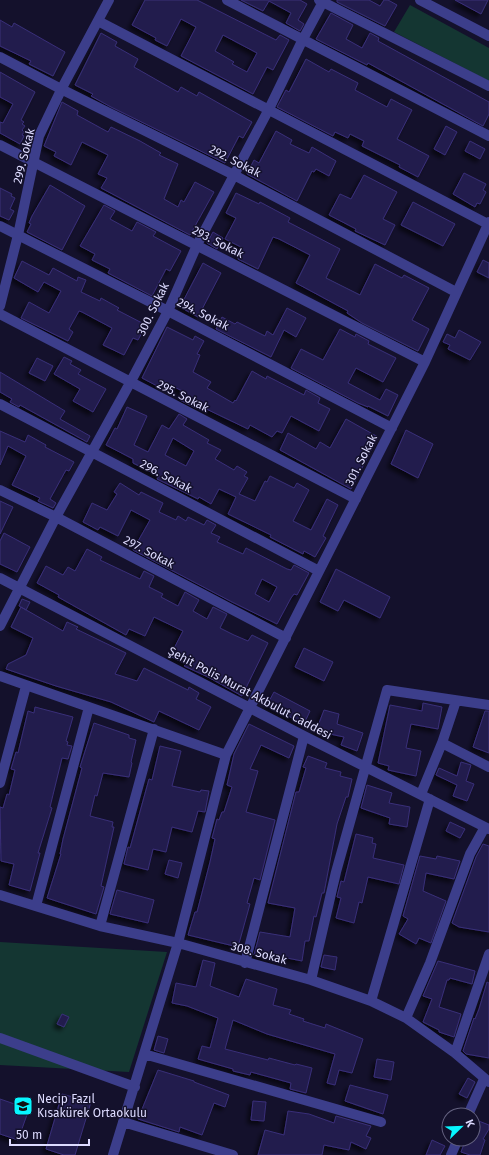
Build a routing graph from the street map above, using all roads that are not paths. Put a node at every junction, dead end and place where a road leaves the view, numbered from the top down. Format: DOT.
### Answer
graph roads {
  1 [pos="109,0"];
  2 [pos="227,0"];
  3 [pos="420,0"];
  4 [pos="322,1"];
  5 [pos="98,21"];
  6 [pos="489,36"];
  7 [pos="303,39"];
  8 [pos="0,57"];
  9 [pos="489,86"];
  10 [pos="61,89"];
  11 [pos="269,110"];
  12 [pos="489,136"];
  13 [pos="0,145"];
  14 [pos="34,163"];
  15 [pos="234,174"];
  16 [pos="489,223"];
  17 [pos="0,226"];
  18 [pos="18,235"];
  19 [pos="196,246"];
  20 [pos="456,292"];
  21 [pos="0,306"];
  22 [pos="168,311"];
  23 [pos="0,314"];
  24 [pos="425,362"];
  25 [pos="130,383"];
  26 [pos="0,404"];
  27 [pos="392,428"];
  28 [pos="91,451"];
  29 [pos="0,490"];
  30 [pos="356,499"];
  31 [pos="56,517"];
  32 [pos="319,571"];
  33 [pos="0,578"];
  34 [pos="19,588"];
  35 [pos="0,626"];
  36 [pos="286,638"];
  37 [pos="0,676"];
  38 [pos="26,686"];
  39 [pos="456,701"];
  40 [pos="489,705"];
  41 [pos="249,706"];
  42 [pos="89,707"];
  43 [pos="154,729"];
  44 [pos="304,736"];
  45 [pos="442,743"];
  46 [pos="226,755"];
  47 [pos="366,767"];
  48 [pos="489,767"];
  49 [pos="0,783"];
  50 [pos="421,794"];
  51 [pos="430,799"];
  52 [pos="487,828"];
  53 [pos="0,895"];
  54 [pos="36,906"];
  55 [pos="100,926"];
  56 [pos="178,944"];
  57 [pos="489,954"];
  58 [pos="245,963"];
  59 [pos="310,980"];
  60 [pos="371,1000"];
  61 [pos="406,1018"];
  62 [pos="0,1038"];
  63 [pos="455,1053"];
  64 [pos="144,1054"];
  65 [pos="487,1081"];
  66 [pos="135,1087"];
  67 [pos="472,1107"];
  68 [pos="124,1122"];
  69 [pos="381,1122"];
  70 [pos="113,1155"];
  71 [pos="233,1155"];
  1 -- 5 [label="street, 299. Sokak"];
  2 -- 7 [label="street"];
  3 -- 6 [label="street"];
  4 -- 7 [label="street, 300. Sokak"];
  4 -- 9 [label="street"];
  5 -- 10 [label="street, 299. Sokak"];
  5 -- 11 [label="street"];
  7 -- 11 [label="street, 300. Sokak"];
  7 -- 12 [label="street"];
  8 -- 10 [label="street, 292. Sokak"];
  10 -- 14 [label="street, 299. Sokak"];
  10 -- 15 [label="street, 292. Sokak"];
  11 -- 15 [label="street, 300. Sokak"];
  11 -- 16 [label="street"];
  13 -- 14 [label="street, 293. Sokak"];
  14 -- 18 [label="street, 299. Sokak"];
  14 -- 19 [label="street, 293. Sokak"];
  15 -- 19 [label="street, 300. Sokak"];
  15 -- 20 [label="street, 292. Sokak"];
  16 -- 20 [label="street, 301. Sokak"];
  17 -- 18 [label="street, 294. Sokak"];
  18 -- 21 [label="street, 299. Sokak"];
  18 -- 22 [label="street, 294. Sokak"];
  19 -- 22 [label="street, 300. Sokak"];
  19 -- 24 [label="street, 293. Sokak"];
  20 -- 24 [label="street, 301. Sokak"];
  22 -- 25 [label="street, 300. Sokak"];
  22 -- 27 [label="street, 294. Sokak"];
  23 -- 25 [label="street, 295. Sokak"];
  24 -- 27 [label="street, 301. Sokak"];
  25 -- 28 [label="street, 300. Sokak"];
  25 -- 30 [label="street, 295. Sokak"];
  26 -- 28 [label="street, 296. Sokak"];
  27 -- 30 [label="street, 301. Sokak"];
  28 -- 31 [label="street, 300. Sokak"];
  28 -- 32 [label="street, 296. Sokak"];
  29 -- 31 [label="street, 297. Sokak"];
  30 -- 32 [label="street, 301. Sokak"];
  31 -- 34 [label="street, 300. Sokak"];
  31 -- 36 [label="street, 297. Sokak"];
  32 -- 36 [label="street, 301. Sokak"];
  33 -- 34 [label="street, Şehit Polis Murat Akbulut Caddesi"];
  34 -- 35 [label="street, 300. Sokak"];
  34 -- 41 [label="street, Şehit Polis Murat Akbulut Caddesi"];
  36 -- 41 [label="street, 301. Sokak"];
  37 -- 38 [label="street"];
  38 -- 42 [label="street"];
  38 -- 49 [label="street"];
  39 -- 40 [label="street"];
  39 -- 45 [label="street"];
  39 -- 47 [label="street"];
  41 -- 44 [label="street, Şehit Polis Murat Akbulut Caddesi"];
  41 -- 46 [label="street, 301. Sokak"];
  42 -- 43 [label="street"];
  42 -- 54 [label="street"];
  43 -- 46 [label="street"];
  43 -- 55 [label="street"];
  44 -- 47 [label="street, Şehit Polis Murat Akbulut Caddesi"];
  44 -- 58 [label="street"];
  45 -- 48 [label="street"];
  45 -- 50 [label="street"];
  46 -- 56 [label="street, 301. Sokak"];
  47 -- 50 [label="street, Şehit Polis Murat Akbulut Caddesi"];
  47 -- 59 [label="street"];
  50 -- 51 [label="street, Şehit Polis Murat Akbulut Caddesi"];
  51 -- 52 [label="street, Şehit Polis Murat Akbulut Caddesi"];
  51 -- 60 [label="street"];
  52 -- 61 [label="street"];
  53 -- 54 [label="street, 308. Sokak"];
  54 -- 55 [label="street, 308. Sokak"];
  55 -- 56 [label="street, 308. Sokak"];
  56 -- 58 [label="street, 308. Sokak"];
  56 -- 64 [label="street, 301. Sokak"];
  57 -- 63 [label="street"];
  58 -- 59 [label="street, 308. Sokak"];
  59 -- 60 [label="street, 308. Sokak"];
  60 -- 61 [label="street, 308. Sokak"];
  61 -- 63 [label="street, 308. Sokak"];
  62 -- 66 [label="street"];
  63 -- 65 [label="street, 308. Sokak"];
  64 -- 66 [label="street, 301. Sokak"];
  64 -- 69 [label="street"];
  65 -- 67 [label="street"];
  66 -- 68 [label="street, 301. Sokak"];
  68 -- 70 [label="street, 301. Sokak"];
  68 -- 71 [label="street"];
}
